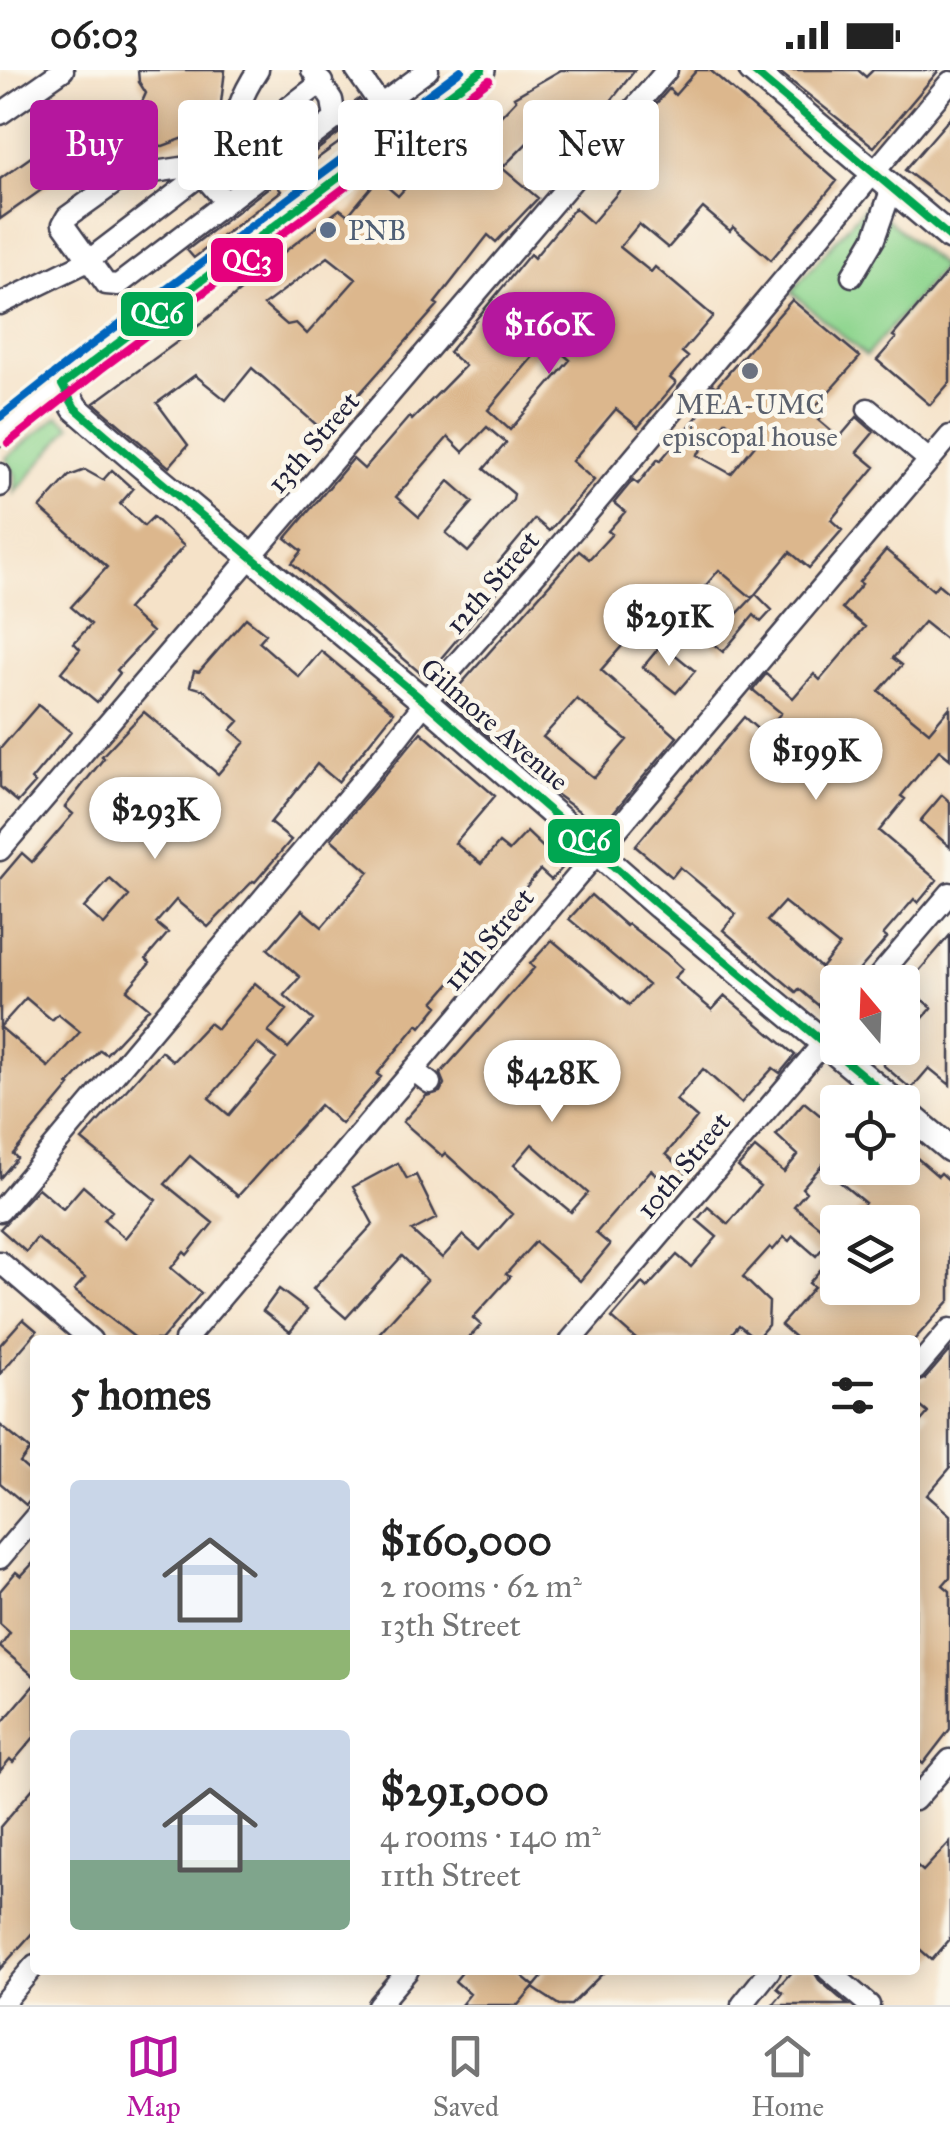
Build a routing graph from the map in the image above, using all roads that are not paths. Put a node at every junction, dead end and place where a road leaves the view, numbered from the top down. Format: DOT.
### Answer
graph roads {
  1 [pos="63,70"];
  2 [pos="258,70"];
  3 [pos="356,70"];
  4 [pos="428,70"];
  5 [pos="482,70"];
  6 [pos="667,70"];
  7 [pos="752,70"];
  8 [pos="317,76"];
  9 [pos="950,82"];
  10 [pos="244,100"];
  11 [pos="290,100"];
  12 [pos="375,100"];
  13 [pos="387,100"];
  14 [pos="441,100"];
  15 [pos="0,114"];
  16 [pos="318,132"];
  17 [pos="178,169"];
  18 [pos="338,177"];
  19 [pos="883,180"];
  20 [pos="181,190"];
  21 [pos="216,190"];
  22 [pos="239,190"];
  23 [pos="225,201"];
  24 [pos="950,236"];
  25 [pos="88,261"];
  26 [pos="852,276"];
  27 [pos="0,304"];
  28 [pos="62,385"];
  29 [pos="868,409"];
  30 [pos="0,433"];
  31 [pos="950,436"];
  32 [pos="930,460"];
  33 [pos="0,474"];
  34 [pos="0,486"];
  35 [pos="250,558"];
  36 [pos="424,702"];
  37 [pos="0,850"];
  38 [pos="597,850"];
  39 [pos="950,893"];
  40 [pos="889,965"];
  41 [pos="820,1027"];
  42 [pos="820,1047"];
  43 [pos="859,1065"];
  44 [pos="879,1085"];
  45 [pos="920,1124"];
  46 [pos="950,1149"];
  47 [pos="0,1211"];
  48 [pos="0,1262"];
  49 [pos="949,1331"];
  50 [pos="85,1335"];
  51 [pos="189,1335"];
  52 [pos="574,1335"];
  53 [pos="920,1364"];
  54 [pos="30,1523"];
  55 [pos="0,1558"];
  56 [pos="950,1760"];
  57 [pos="920,1794"];
  58 [pos="30,1972"];
  59 [pos="404,1975"];
  60 [pos="766,1975"];
  61 [pos="834,1975"];
  62 [pos="1,2005"];
  63 [pos="378,2005"];
  64 [pos="742,2005"];
  65 [pos="869,2005"];
  1 -- 15 [label="street"];
  2 -- 10 [label="street"];
  3 -- 12 [label="street"];
  4 -- 13 [label="street"];
  5 -- 14 [label="main road"];
  6 -- 35 [label="street, 13th Street"];
  7 -- 19 [label="main road"];
  8 -- 11 [label="street"];
  8 -- 16 [label="street"];
  9 -- 19 [label="street, 12th Street"];
  17 -- 25 [label="street"];
  18 -- 28 [label="main road"];
  19 -- 24 [label="main road"];
  19 -- 26 [label="street"];
  19 -- 36 [label="street, 12th Street"];
  20 -- 25 [label="street"];
  21 -- 23 [label="street"];
  22 -- 23 [label="street"];
  23 -- 25 [label="street"];
  25 -- 27 [label="street"];
  28 -- 30 [label="main road"];
  28 -- 35 [label="main road, Gilmore Avenue"];
  29 -- 32 [label="street"];
  31 -- 32 [label="street, 11th Street"];
  32 -- 38 [label="street, 11th Street"];
  33 -- 34 [label="street"];
  35 -- 36 [label="main road, Gilmore Avenue"];
  35 -- 37 [label="street, 13th Street"];
  36 -- 38 [label="main road, Gilmore Avenue"];
  36 -- 47 [label="street, 12th Street"];
  38 -- 41 [label="main road, Gilmore Avenue"];
  38 -- 51 [label="street, 11th Street"];
  39 -- 40 [label="street"];
  42 -- 52 [label="street, 10th Street"];
  43 -- 44 [label="main road, Gilmore Avenue"];
  45 -- 46 [label="main road"];
  48 -- 50 [label="street"];
  49 -- 53 [label="street"];
  54 -- 55 [label="street"];
  56 -- 57 [label="street"];
  58 -- 62 [label="street"];
  59 -- 63 [label="street"];
  60 -- 64 [label="street"];
  61 -- 65 [label="street"];
}
